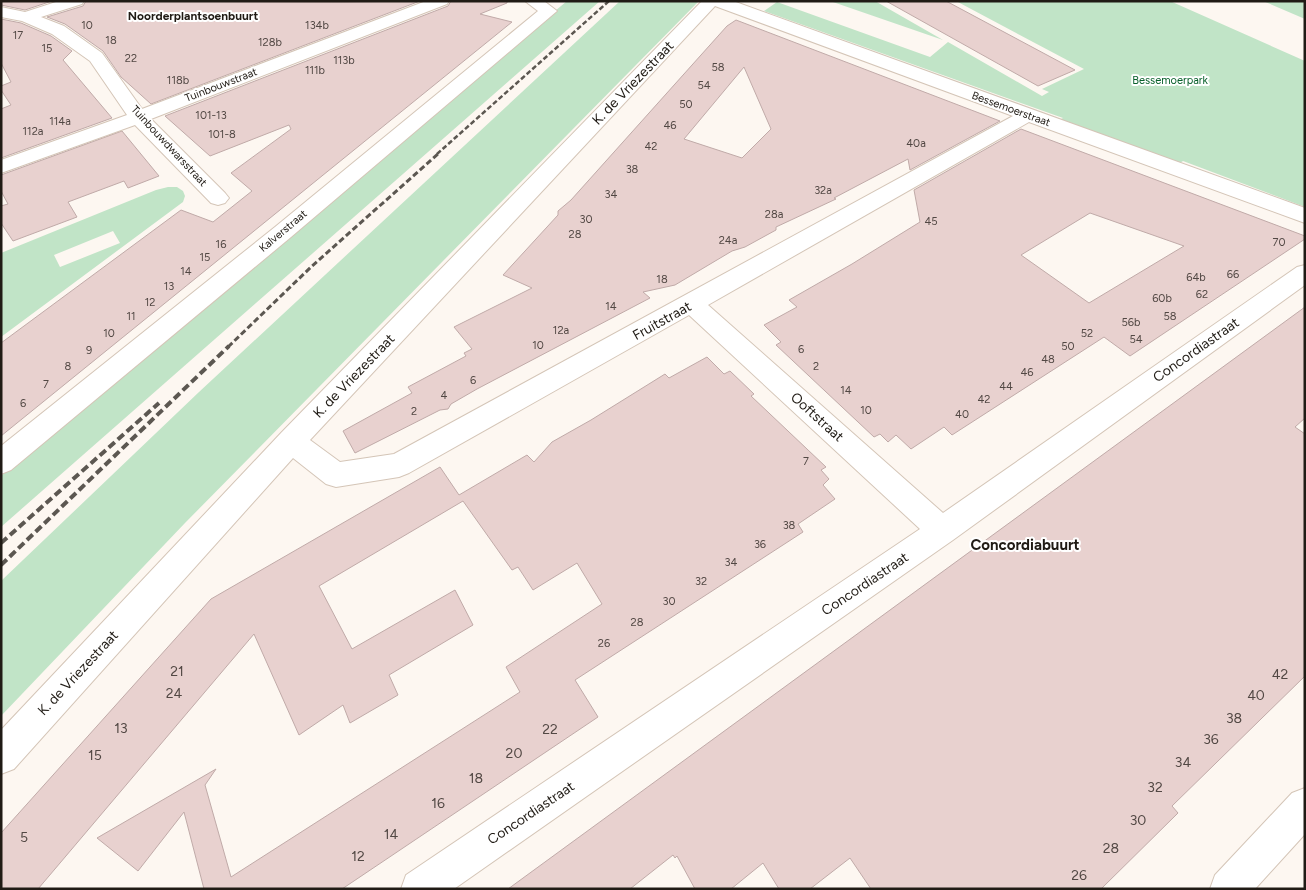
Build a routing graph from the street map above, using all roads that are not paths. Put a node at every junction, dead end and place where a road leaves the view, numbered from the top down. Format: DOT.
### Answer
graph roads {
  1 [pos="76,1"];
  2 [pos="441,1"];
  3 [pos="533,1"];
  4 [pos="712,1"];
  5 [pos="717,1"];
  6 [pos="1,12"];
  7 [pos="26,17"];
  8 [pos="1027,115"];
  9 [pos="138,117"];
  10 [pos="1,167"];
  11 [pos="218,198"];
  12 [pos="1305,216"];
  13 [pos="1305,272"];
  14 [pos="692,304"];
  15 [pos="292,441"];
  16 [pos="1,462"];
  17 [pos="942,531"];
  18 [pos="1,756"];
  19 [pos="1305,806"];
  20 [pos="420,889"];
  21 [pos="1229,889"];
  1 -- 7 [label="street"];
  2 -- 9 [label="street, Tuinbouwstraat"];
  3 -- 16 [label="street, Kalverstraat"];
  4 -- 15 [label="street, K. de Vriezestraat"];
  5 -- 8 [label="street, Bessemoerstraat"];
  6 -- 7 [label="street, Tuinbouwdwarsstraat"];
  7 -- 9 [label="street, Tuinbouwdwarsstraat"];
  8 -- 12 [label="street, Bessemoerstraat"];
  8 -- 14 [label="street, Fruitstraat"];
  9 -- 10 [label="street, Tuinbouwstraat"];
  9 -- 11 [label="street, Tuinbouwdwarsstraat"];
  13 -- 17 [label="street, Concordiastraat"];
  14 -- 15 [label="street, Fruitstraat"];
  14 -- 17 [label="street, Ooftstraat"];
  15 -- 18 [label="street, K. de Vriezestraat"];
  17 -- 20 [label="street, Concordiastraat"];
  19 -- 21 [label="street"];
}
